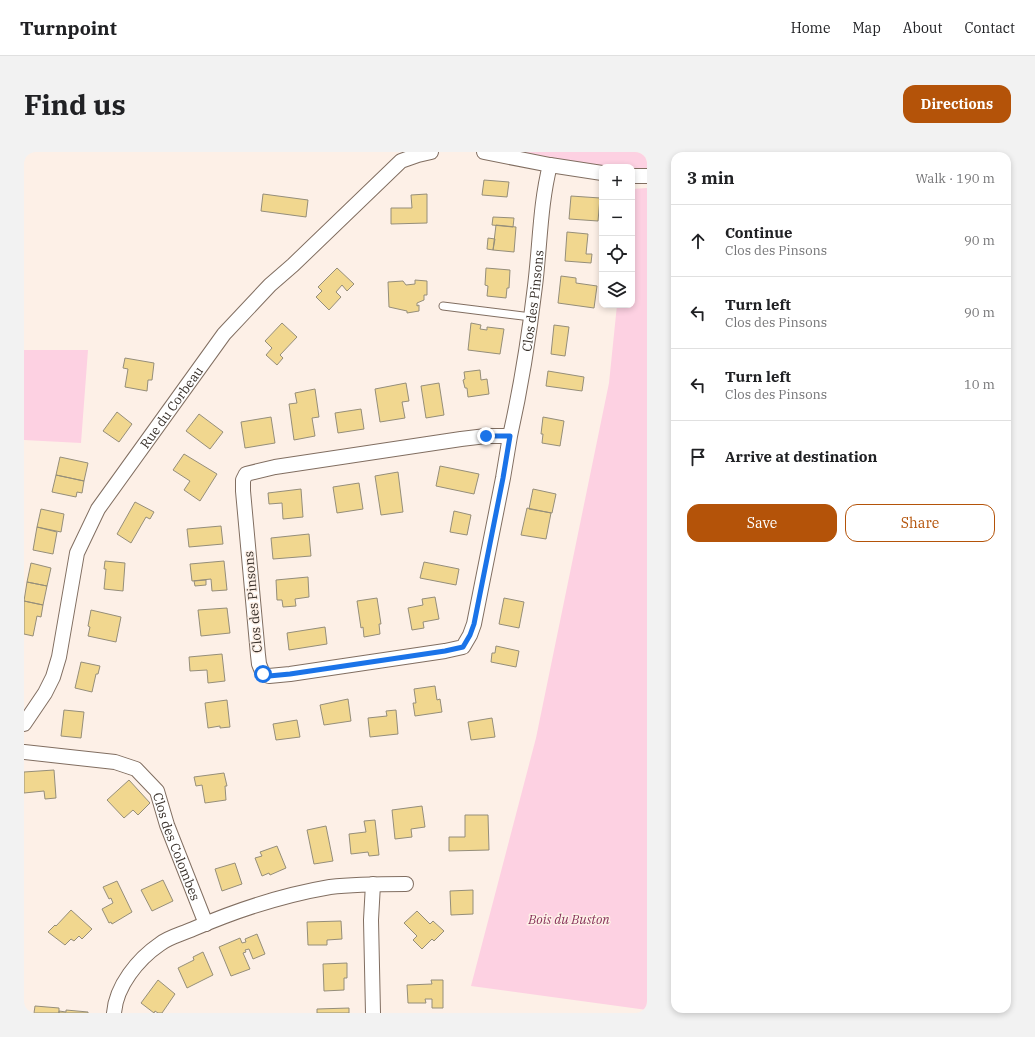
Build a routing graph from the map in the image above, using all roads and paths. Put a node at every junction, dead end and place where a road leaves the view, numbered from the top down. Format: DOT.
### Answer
graph roads {
  1 [pos="484,152"];
  2 [pos="422,153"];
  3 [pos="550,166"];
  4 [pos="599,173"];
  5 [pos="635,176"];
  6 [pos="647,176"];
  7 [pos="443,306"];
  8 [pos="531,317"];
  9 [pos="510,436"];
  10 [pos="24,724"];
  11 [pos="24,752"];
  12 [pos="373,884"];
  13 [pos="406,884"];
  14 [pos="206,924"];
  15 [pos="114,1013"];
  16 [pos="373,1013"];
  1 -- 3 [label="street"];
  2 -- 10 [label="street, Rue du Corbeau"];
  3 -- 4 [label="street"];
  3 -- 8 [label="street, Clos des Pinsons"];
  5 -- 6 [label="street"];
  7 -- 8 [label="lane"];
  8 -- 9 [label="street, Clos des Pinsons"];
  9 -- 9 [label="street, Clos des Pinsons"];
  11 -- 14 [label="street, Clos des Colombes"];
  12 -- 13 [label="street"];
  12 -- 14 [label="street"];
  12 -- 16 [label="street"];
  14 -- 15 [label="street"];
}
